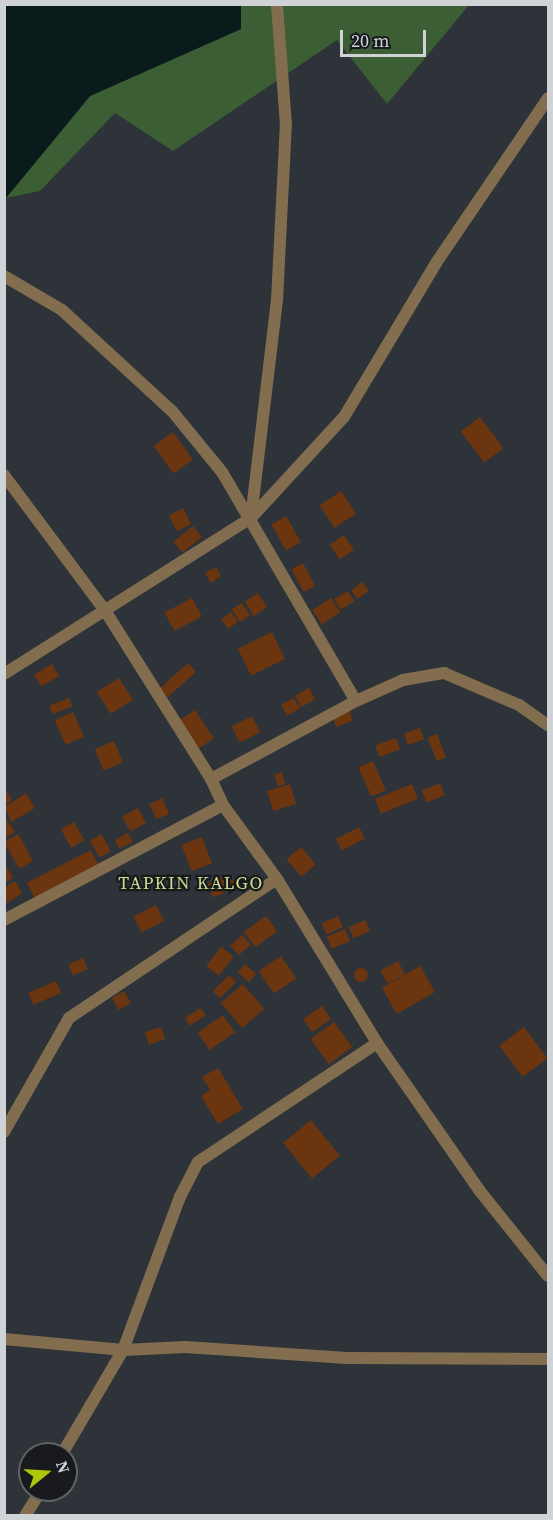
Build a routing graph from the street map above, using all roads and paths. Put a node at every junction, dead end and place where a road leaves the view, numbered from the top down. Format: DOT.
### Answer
graph roads {
  1 [pos="277,4"];
  2 [pos="549,98"];
  3 [pos="4,276"];
  4 [pos="4,475"];
  5 [pos="251,518"];
  6 [pos="106,612"];
  7 [pos="4,674"];
  8 [pos="356,701"];
  9 [pos="549,725"];
  10 [pos="211,779"];
  11 [pos="223,805"];
  12 [pos="277,879"];
  13 [pos="4,920"];
  14 [pos="376,1043"];
  15 [pos="4,1132"];
  16 [pos="549,1276"];
  17 [pos="4,1339"];
  18 [pos="123,1350"];
  19 [pos="549,1359"];
  20 [pos="69,1442"];
  21 [pos="34,1502"];
  22 [pos="26,1515"];
  1 -- 5 [label="street"];
  2 -- 5 [label="street"];
  3 -- 5 [label="street"];
  4 -- 6 [label="street"];
  5 -- 6 [label="street"];
  5 -- 8 [label="street"];
  6 -- 7 [label="street"];
  6 -- 10 [label="street"];
  8 -- 9 [label="street"];
  8 -- 10 [label="street"];
  10 -- 11 [label="street"];
  11 -- 12 [label="street"];
  11 -- 13 [label="street"];
  12 -- 14 [label="street"];
  12 -- 15 [label="street"];
  14 -- 16 [label="street"];
  14 -- 18 [label="street"];
  17 -- 18 [label="street"];
  18 -- 19 [label="street"];
  18 -- 20 [label="street"];
  21 -- 22 [label="street"];
}
